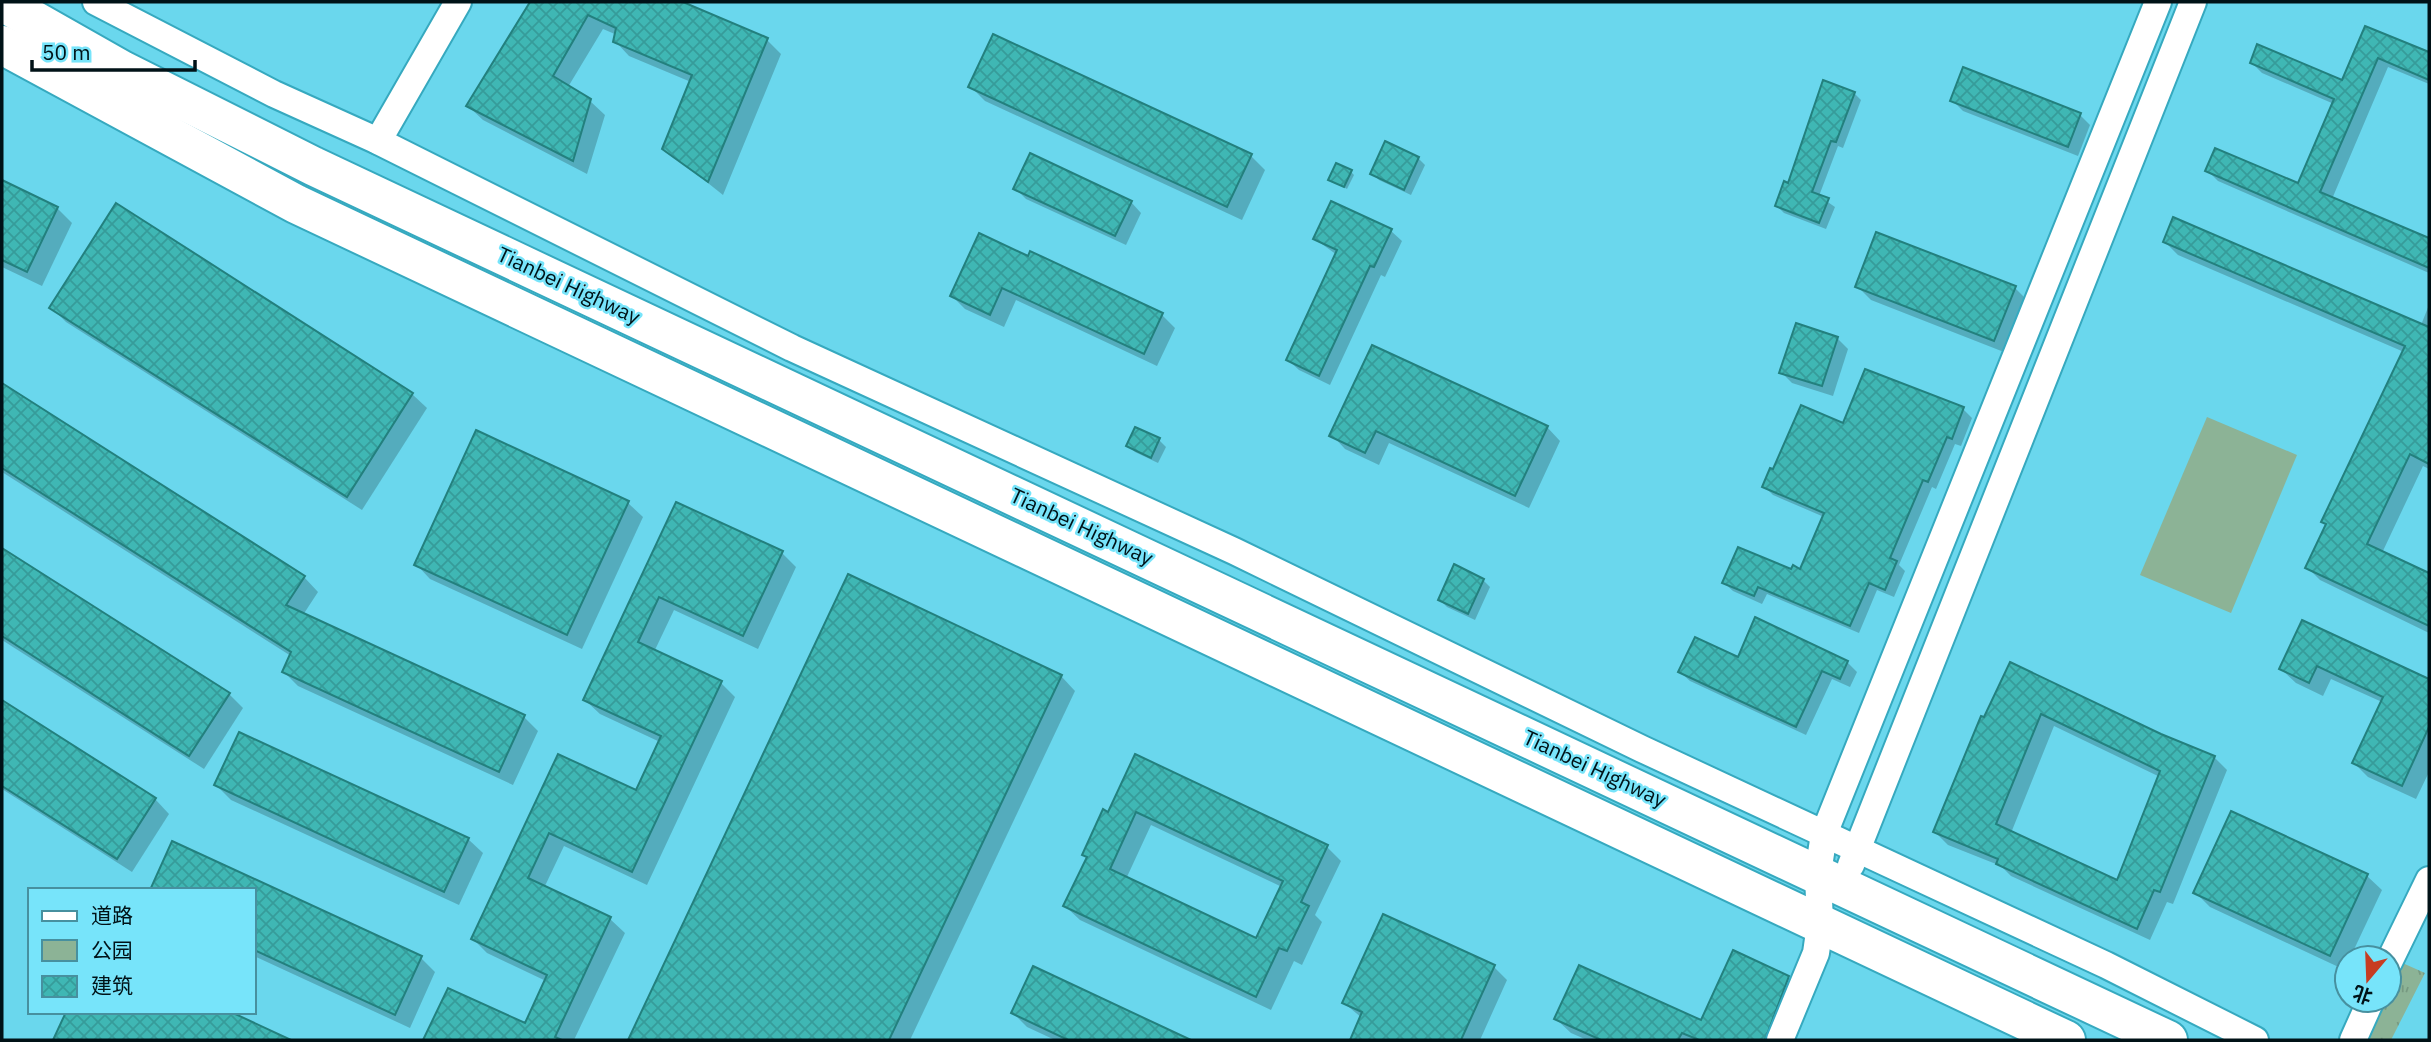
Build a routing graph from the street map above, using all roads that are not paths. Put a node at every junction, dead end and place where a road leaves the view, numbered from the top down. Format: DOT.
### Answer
graph roads {
  1 [pos="2,2"];
  2 [pos="96,2"];
  3 [pos="458,2"];
  4 [pos="2158,2"];
  5 [pos="2193,2"];
  6 [pos="2,45"];
  7 [pos="378,141"];
  8 [pos="1824,834"];
  9 [pos="1855,849"];
  10 [pos="1831,880"];
  11 [pos="2429,880"];
  12 [pos="1821,925"];
  13 [pos="2398,944"];
  14 [pos="2365,1014"];
  15 [pos="1780,1040"];
  16 [pos="2066,1040"];
  17 [pos="2168,1040"];
  18 [pos="2255,1040"];
  19 [pos="2353,1040"];
  1 -- 10 [label="main road, Tianbei Highway"];
  2 -- 7 [label="street"];
  3 -- 7 [label="street"];
  4 -- 8 [label="street"];
  5 -- 9 [label="street"];
  6 -- 12 [label="main road, Tianbei Highway"];
  7 -- 8 [label="street"];
  8 -- 9 [label="street"];
  8 -- 10 [label="street"];
  9 -- 10 [label="street"];
  9 -- 18 [label="street"];
  10 -- 12 [label="street"];
  10 -- 17 [label="main road, Tianbei Highway"];
  11 -- 13 [label="street"];
  12 -- 15 [label="street"];
  12 -- 16 [label="main road, Tianbei Highway"];
  14 -- 19 [label="street"];
}
